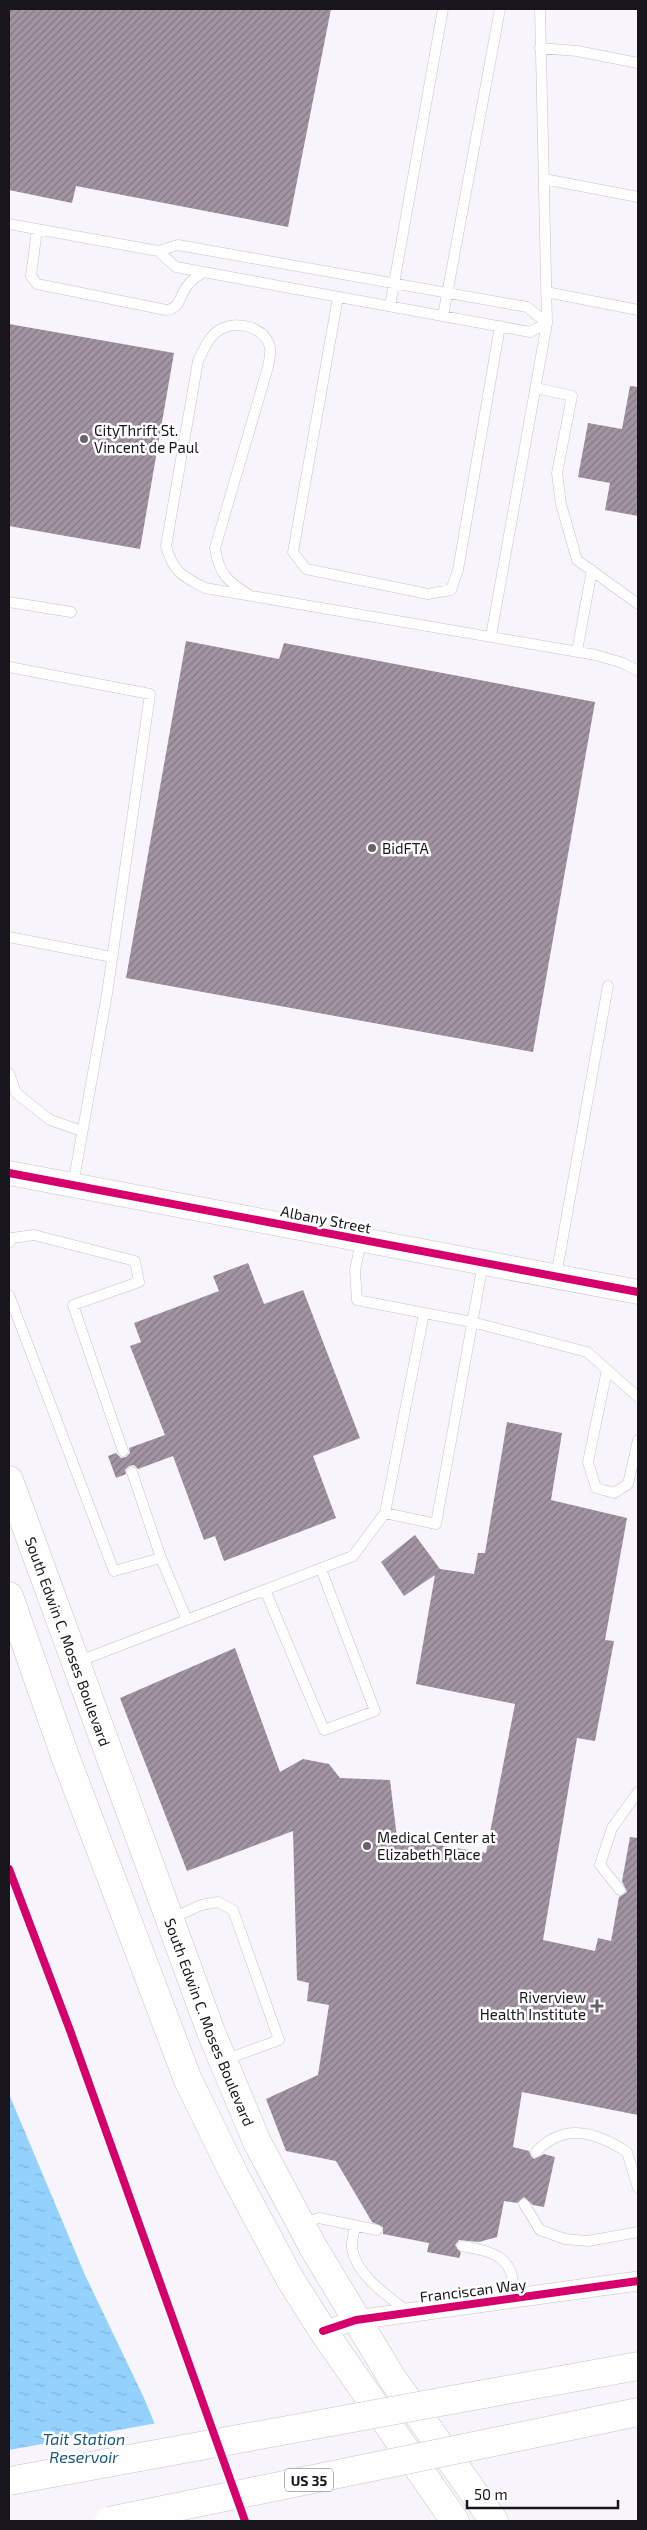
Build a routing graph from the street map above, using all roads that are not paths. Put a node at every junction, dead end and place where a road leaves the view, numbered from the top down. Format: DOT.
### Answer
graph roads {
  1 [pos="443,9"];
  2 [pos="500,9"];
  3 [pos="540,9"];
  4 [pos="540,48"];
  5 [pos="638,63"];
  6 [pos="544,179"];
  7 [pos="638,197"];
  8 [pos="9,224"];
  9 [pos="37,230"];
  10 [pos="158,251"];
  11 [pos="203,272"];
  12 [pos="395,284"];
  13 [pos="546,292"];
  14 [pos="448,293"];
  15 [pos="338,297"];
  16 [pos="390,306"];
  17 [pos="638,310"];
  18 [pos="443,316"];
  19 [pos="547,323"];
  20 [pos="500,326"];
  21 [pos="536,388"];
  22 [pos="592,570"];
  23 [pos="249,595"];
  24 [pos="9,602"];
  25 [pos="638,604"];
  26 [pos="71,612"];
  27 [pos="491,636"];
  28 [pos="577,651"];
  29 [pos="9,667"];
  30 [pos="638,671"];
  31 [pos="9,937"];
  32 [pos="112,957"];
  33 [pos="608,986"];
  34 [pos="9,1073"];
  35 [pos="82,1131"];
  36 [pos="9,1173"];
  37 [pos="73,1186"];
  38 [pos="361,1240"];
  39 [pos="9,1243"];
  40 [pos="483,1263"];
  41 [pos="556,1276"];
  42 [pos="638,1292"];
  43 [pos="9,1295"];
  44 [pos="424,1313"];
  45 [pos="472,1322"];
  46 [pos="607,1370"];
  47 [pos="638,1397"];
  48 [pos="638,1440"];
  49 [pos="123,1450"];
  50 [pos="132,1472"];
  51 [pos="9,1480"];
  52 [pos="385,1514"];
  53 [pos="161,1558"];
  54 [pos="321,1569"];
  55 [pos="265,1590"];
  56 [pos="9,1596"];
  57 [pos="186,1620"];
  58 [pos="76,1663"];
  59 [pos="36,1675"];
  60 [pos="638,1792"];
  61 [pos="620,1890"];
  62 [pos="170,1920"];
  63 [pos="132,1933"];
  64 [pos="223,2060"];
  65 [pos="187,2075"];
  66 [pos="536,2152"];
  67 [pos="638,2188"];
  68 [pos="524,2204"];
  69 [pos="300,2223"];
  70 [pos="355,2226"];
  71 [pos="377,2230"];
  72 [pos="638,2232"];
  73 [pos="462,2246"];
  74 [pos="634,2281"];
  75 [pos="513,2298"];
  76 [pos="408,2312"];
  77 [pos="356,2320"];
  78 [pos="323,2331"];
  79 [pos="638,2366"];
  80 [pos="638,2412"];
  81 [pos="9,2481"];
  82 [pos="439,2510"];
  83 [pos="109,2521"];
  84 [pos="455,2521"];
  85 [pos="494,2521"];
  1 -- 12 [label="lane"];
  2 -- 14 [label="lane"];
  3 -- 4 [label="lane"];
  4 -- 5 [label="lane"];
  4 -- 6 [label="lane"];
  6 -- 7 [label="lane"];
  6 -- 13 [label="lane"];
  8 -- 9 [label="lane"];
  9 -- 10 [label="lane"];
  9 -- 11 [label="lane"];
  10 -- 11 [label="lane"];
  10 -- 12 [label="lane"];
  11 -- 15 [label="lane"];
  12 -- 14 [label="lane"];
  12 -- 16 [label="lane"];
  13 -- 17 [label="lane"];
  13 -- 19 [label="lane"];
  14 -- 18 [label="lane"];
  14 -- 19 [label="lane"];
  15 -- 16 [label="lane"];
  15 -- 20 [label="lane"];
  16 -- 18 [label="lane"];
  18 -- 20 [label="lane"];
  19 -- 20 [label="lane"];
  19 -- 21 [label="lane"];
  21 -- 22 [label="lane"];
  21 -- 27 [label="lane"];
  22 -- 25 [label="lane"];
  22 -- 28 [label="lane"];
  23 -- 23 [label="lane"];
  23 -- 27 [label="lane"];
  24 -- 26 [label="lane"];
  27 -- 28 [label="lane"];
  28 -- 30 [label="lane"];
  29 -- 32 [label="lane"];
  31 -- 32 [label="lane"];
  32 -- 35 [label="lane"];
  33 -- 41 [label="lane"];
  34 -- 35 [label="lane"];
  35 -- 37 [label="lane"];
  36 -- 37 [label="street, Albany Street"];
  37 -- 38 [label="street, Albany Street"];
  38 -- 40 [label="street, Albany Street"];
  38 -- 44 [label="lane"];
  39 -- 49 [label="lane"];
  40 -- 41 [label="street, Albany Street"];
  40 -- 45 [label="lane"];
  41 -- 42 [label="street, Albany Street"];
  43 -- 53 [label="lane"];
  44 -- 45 [label="lane"];
  44 -- 52 [label="lane"];
  45 -- 46 [label="lane"];
  45 -- 52 [label="lane"];
  46 -- 47 [label="lane"];
  46 -- 48 [label="lane"];
  50 -- 53 [label="lane"];
  51 -- 58 [label="main road, South Edwin C. Moses Boulevard"];
  52 -- 54 [label="lane"];
  53 -- 57 [label="lane"];
  54 -- 55 [label="lane"];
  54 -- 55 [label="lane"];
  55 -- 57 [label="lane"];
  56 -- 59 [label="main road"];
  57 -- 58 [label="lane"];
  58 -- 59 [label="main road"];
  58 -- 62 [label="main road, South Edwin C. Moses Boulevard"];
  59 -- 63 [label="main road"];
  60 -- 61 [label="lane"];
  62 -- 63 [label="main road"];
  62 -- 64 [label="main road, South Edwin C. Moses Boulevard"];
  62 -- 64 [label="lane"];
  63 -- 65 [label="main road"];
  64 -- 65 [label="main road"];
  64 -- 69 [label="main road, South Edwin C. Moses Boulevard"];
  65 -- 78 [label="main road"];
  66 -- 67 [label="lane"];
  68 -- 72 [label="lane"];
  69 -- 70 [label="lane"];
  69 -- 77 [label="main road, South Edwin C. Moses Boulevard"];
  70 -- 71 [label="lane"];
  70 -- 76 [label="lane"];
  73 -- 75 [label="lane"];
  74 -- 75 [label="street, Franciscan Way"];
  75 -- 76 [label="street, Franciscan Way"];
  76 -- 77 [label="street, Franciscan Way"];
  77 -- 78 [label="street, Franciscan Way"];
  77 -- 85 [label="main road, South Edwin C. Moses Boulevard"];
  78 -- 82 [label="main road"];
  79 -- 81 [label="main road, bridge"];
  80 -- 83 [label="main road, US 35, bridge"];
  82 -- 84 [label="main road"];
}
